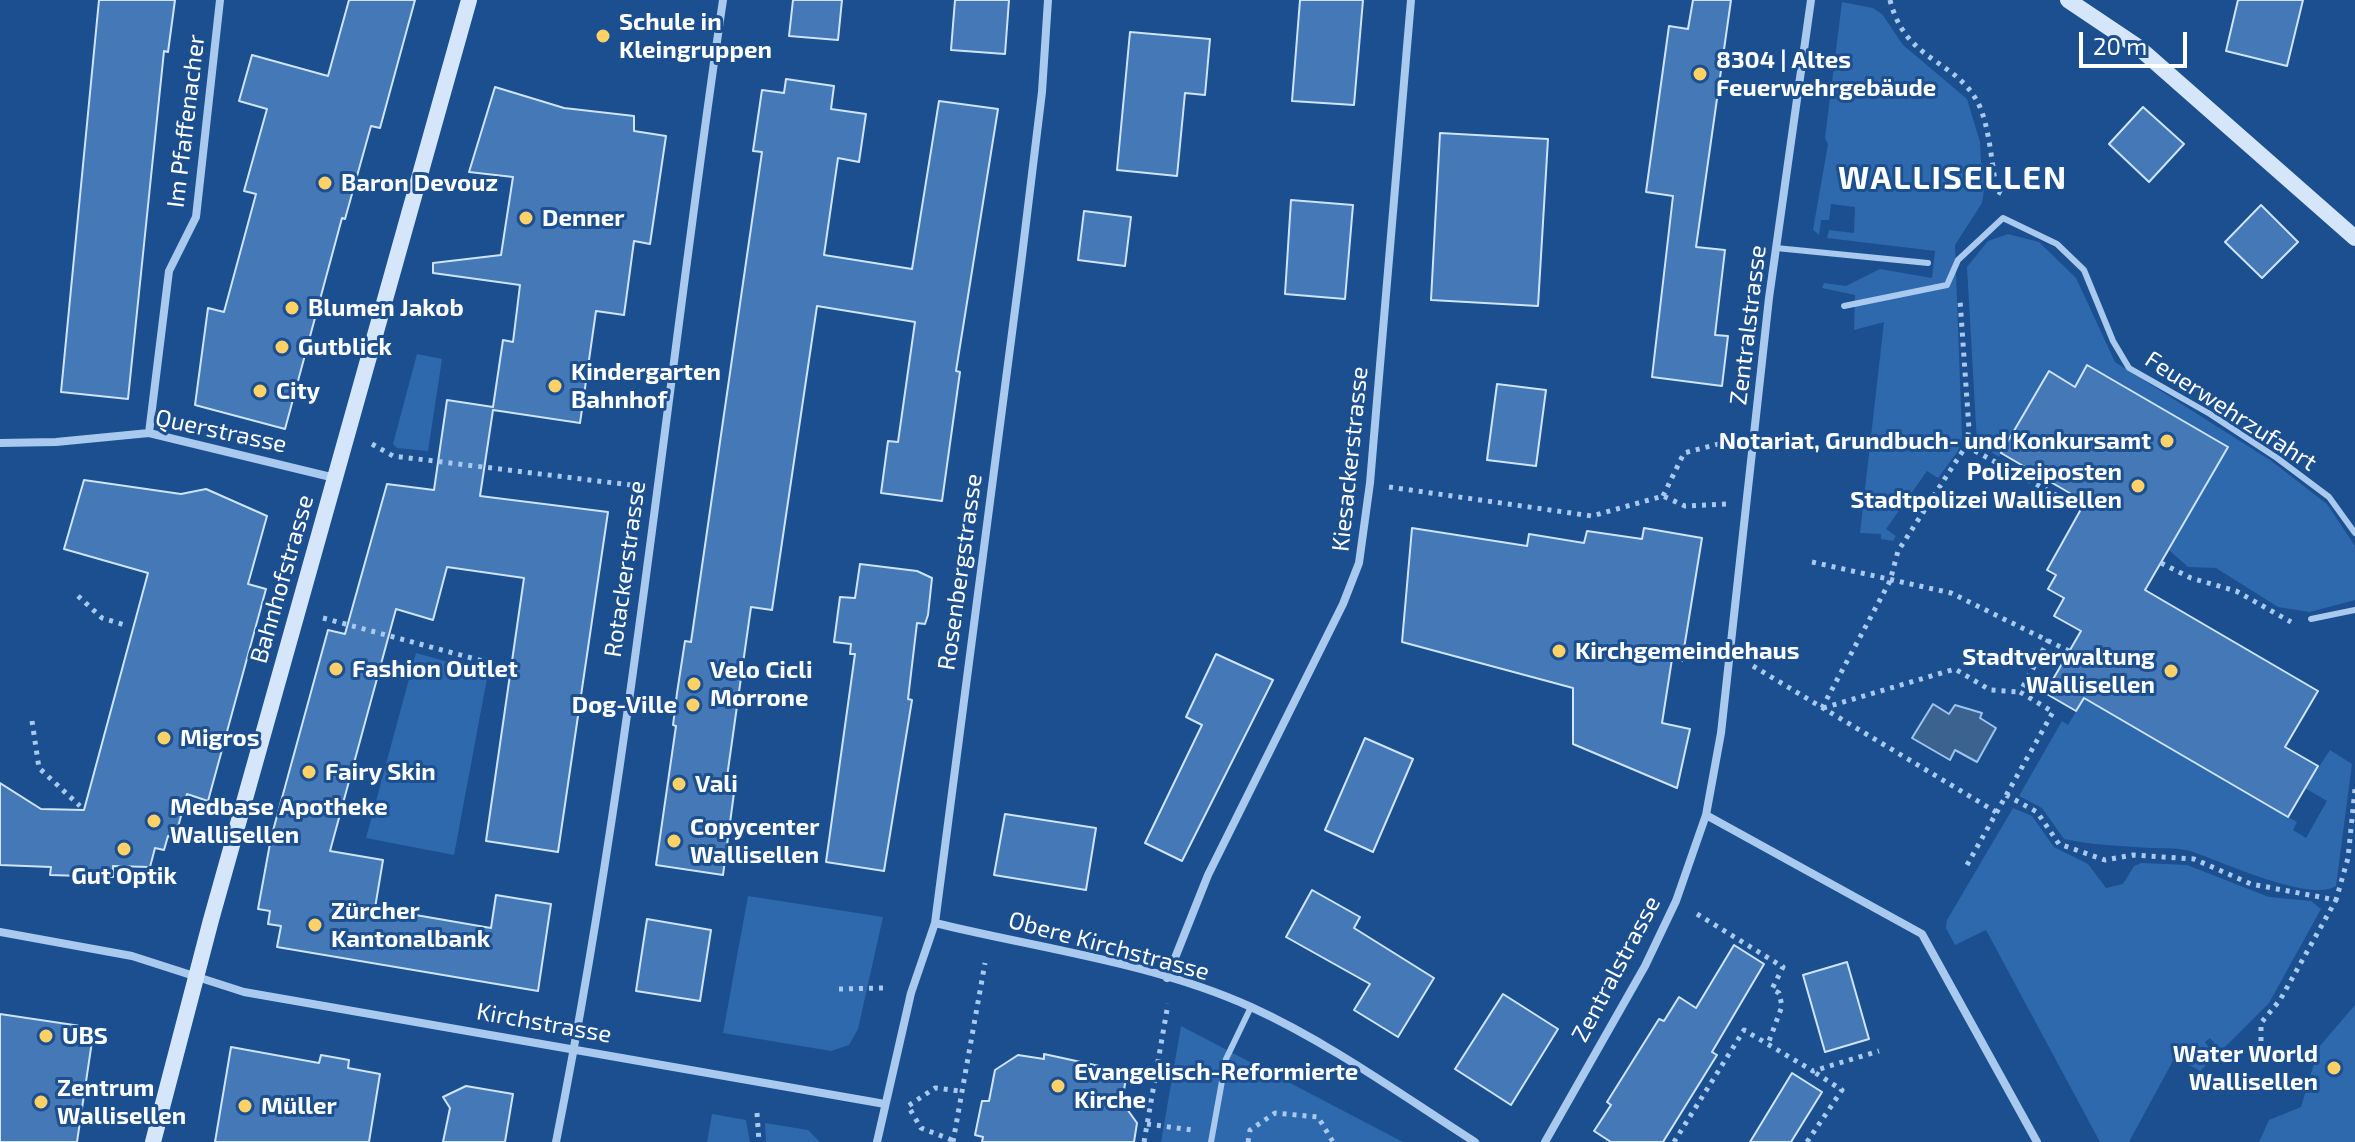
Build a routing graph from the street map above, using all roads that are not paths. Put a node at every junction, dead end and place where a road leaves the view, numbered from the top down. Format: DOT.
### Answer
graph roads {
  1 [pos="220,0"];
  2 [pos="469,0"];
  3 [pos="723,0"];
  4 [pos="1048,0"];
  5 [pos="1411,0"];
  6 [pos="1811,0"];
  7 [pos="2068,0"];
  8 [pos="2355,238"];
  9 [pos="1776,248"];
  10 [pos="1928,263"];
  11 [pos="1844,306"];
  12 [pos="149,433"];
  13 [pos="0,443"];
  14 [pos="336,478"];
  15 [pos="2355,533"];
  16 [pos="2355,610"];
  17 [pos="2311,619"];
  18 [pos="1706,815"];
  19 [pos="935,923"];
  20 [pos="0,932"];
  21 [pos="197,977"];
  22 [pos="1167,978"];
  23 [pos="1251,1007"];
  24 [pos="574,1049"];
  25 [pos="885,1104"];
  26 [pos="153,1142"];
  27 [pos="556,1142"];
  28 [pos="877,1142"];
  29 [pos="1211,1142"];
  30 [pos="1475,1142"];
  31 [pos="1545,1142"];
  32 [pos="2037,1142"];
  1 -- 12 [label="street, Im Pfaffenacher"];
  2 -- 14 [label="street, Bahnhofstrasse"];
  3 -- 24 [label="street, Rotackerstrasse"];
  4 -- 19 [label="street, Rosenbergstrasse"];
  5 -- 22 [label="street, Kiesackerstrasse"];
  6 -- 9 [label="street, Zentralstrasse"];
  7 -- 8 [label="street"];
  9 -- 10 [label="lane"];
  9 -- 18 [label="street, Zentralstrasse"];
  11 -- 15 [label="lane, Feuerwehrzufahrt"];
  12 -- 13 [label="street, Querstrasse"];
  12 -- 14 [label="street, Querstrasse"];
  14 -- 21 [label="street, Bahnhofstrasse"];
  16 -- 17 [label="lane"];
  18 -- 31 [label="street, Zentralstrasse"];
  18 -- 32 [label="street"];
  19 -- 22 [label="street, Obere Kirchstrasse"];
  19 -- 25 [label="street, Rosenbergstrasse"];
  20 -- 21 [label="street"];
  21 -- 24 [label="street, Kirchstrasse"];
  21 -- 26 [label="street, Bahnhofstrasse"];
  22 -- 23 [label="street, Obere Kirchstrasse"];
  23 -- 29 [label="lane"];
  23 -- 30 [label="street, Obere Kirchstrasse"];
  24 -- 25 [label="street, Kirchstrasse"];
  24 -- 27 [label="street, Rotackerstrasse"];
  25 -- 28 [label="street, Rosenbergstrasse"];
}
